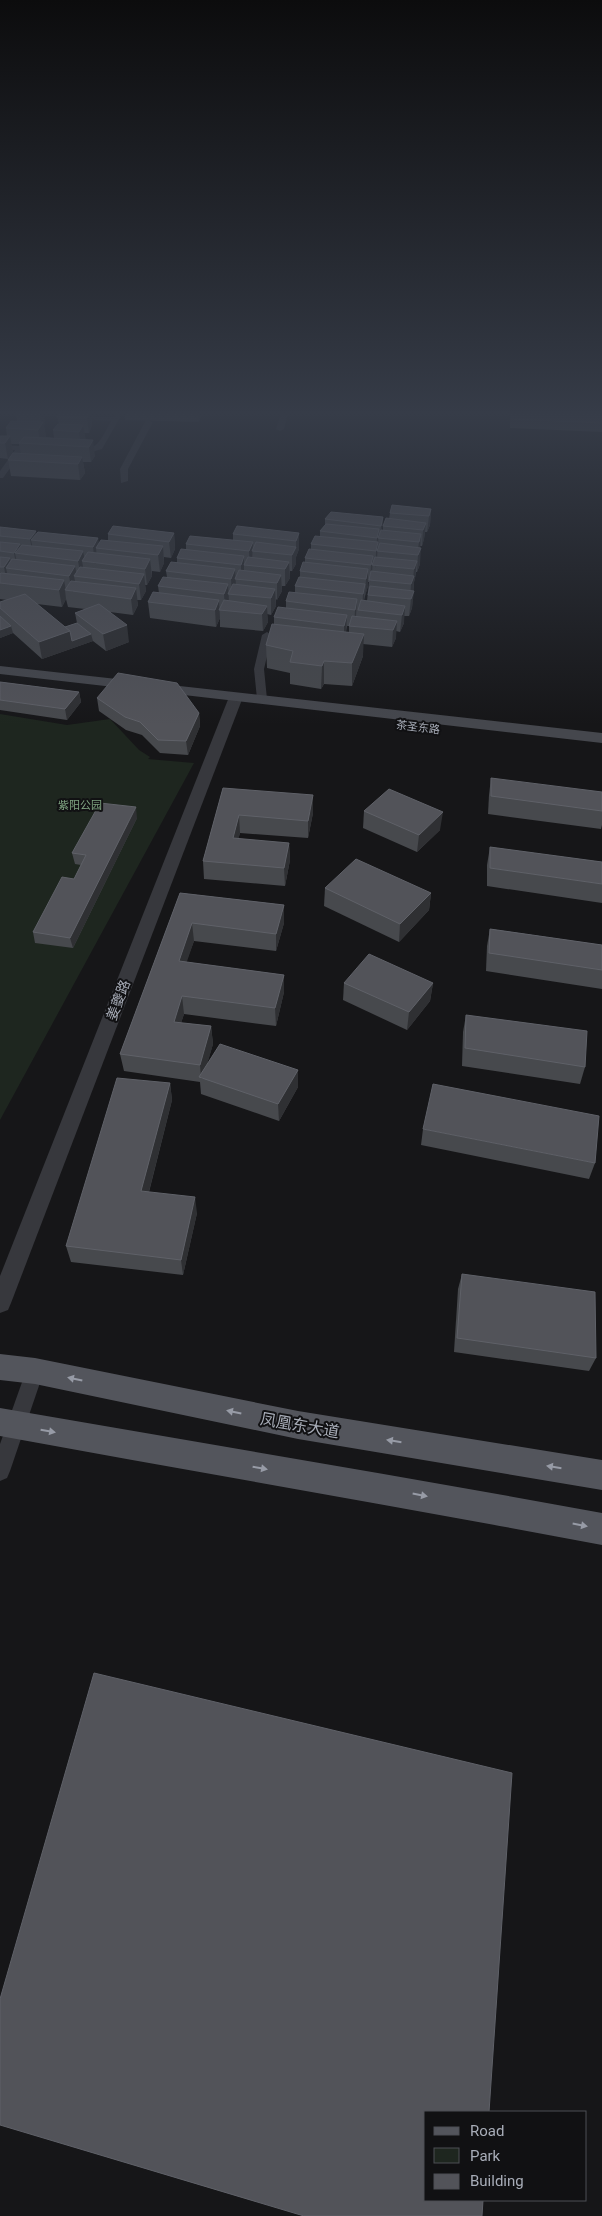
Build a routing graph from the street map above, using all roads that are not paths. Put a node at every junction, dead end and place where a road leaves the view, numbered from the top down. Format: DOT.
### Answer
graph roads {
  1 [pos="267,635"];
  2 [pos="0,670"];
  3 [pos="0,678"];
  4 [pos="94,680"];
  5 [pos="235,700"];
  6 [pos="262,700"];
  7 [pos="602,738"];
  8 [pos="602,750"];
  9 [pos="0,1303"];
  10 [pos="0,1367"];
  11 [pos="35,1371"];
  12 [pos="8,1423"];
  13 [pos="0,1471"];
  14 [pos="602,1475"];
  15 [pos="602,1529"];
  1 -- 6 [label="street"];
  2 -- 4 [label="main road"];
  3 -- 4 [label="main road"];
  4 -- 5 [label="main road"];
  5 -- 6 [label="main road, 茶圣东路"];
  5 -- 8 [label="main road, 茶圣东路"];
  5 -- 9 [label="street, 姜夔路"];
  6 -- 7 [label="main road, 茶圣东路"];
  10 -- 11 [label="main road, 凤凰东大道"];
  11 -- 12 [label="street"];
  14 -- 11 [label="main road, 凤凰东大道, one-way"];
  12 -- 13 [label="street"];
  12 -- 15 [label="main road, one-way"];
}
